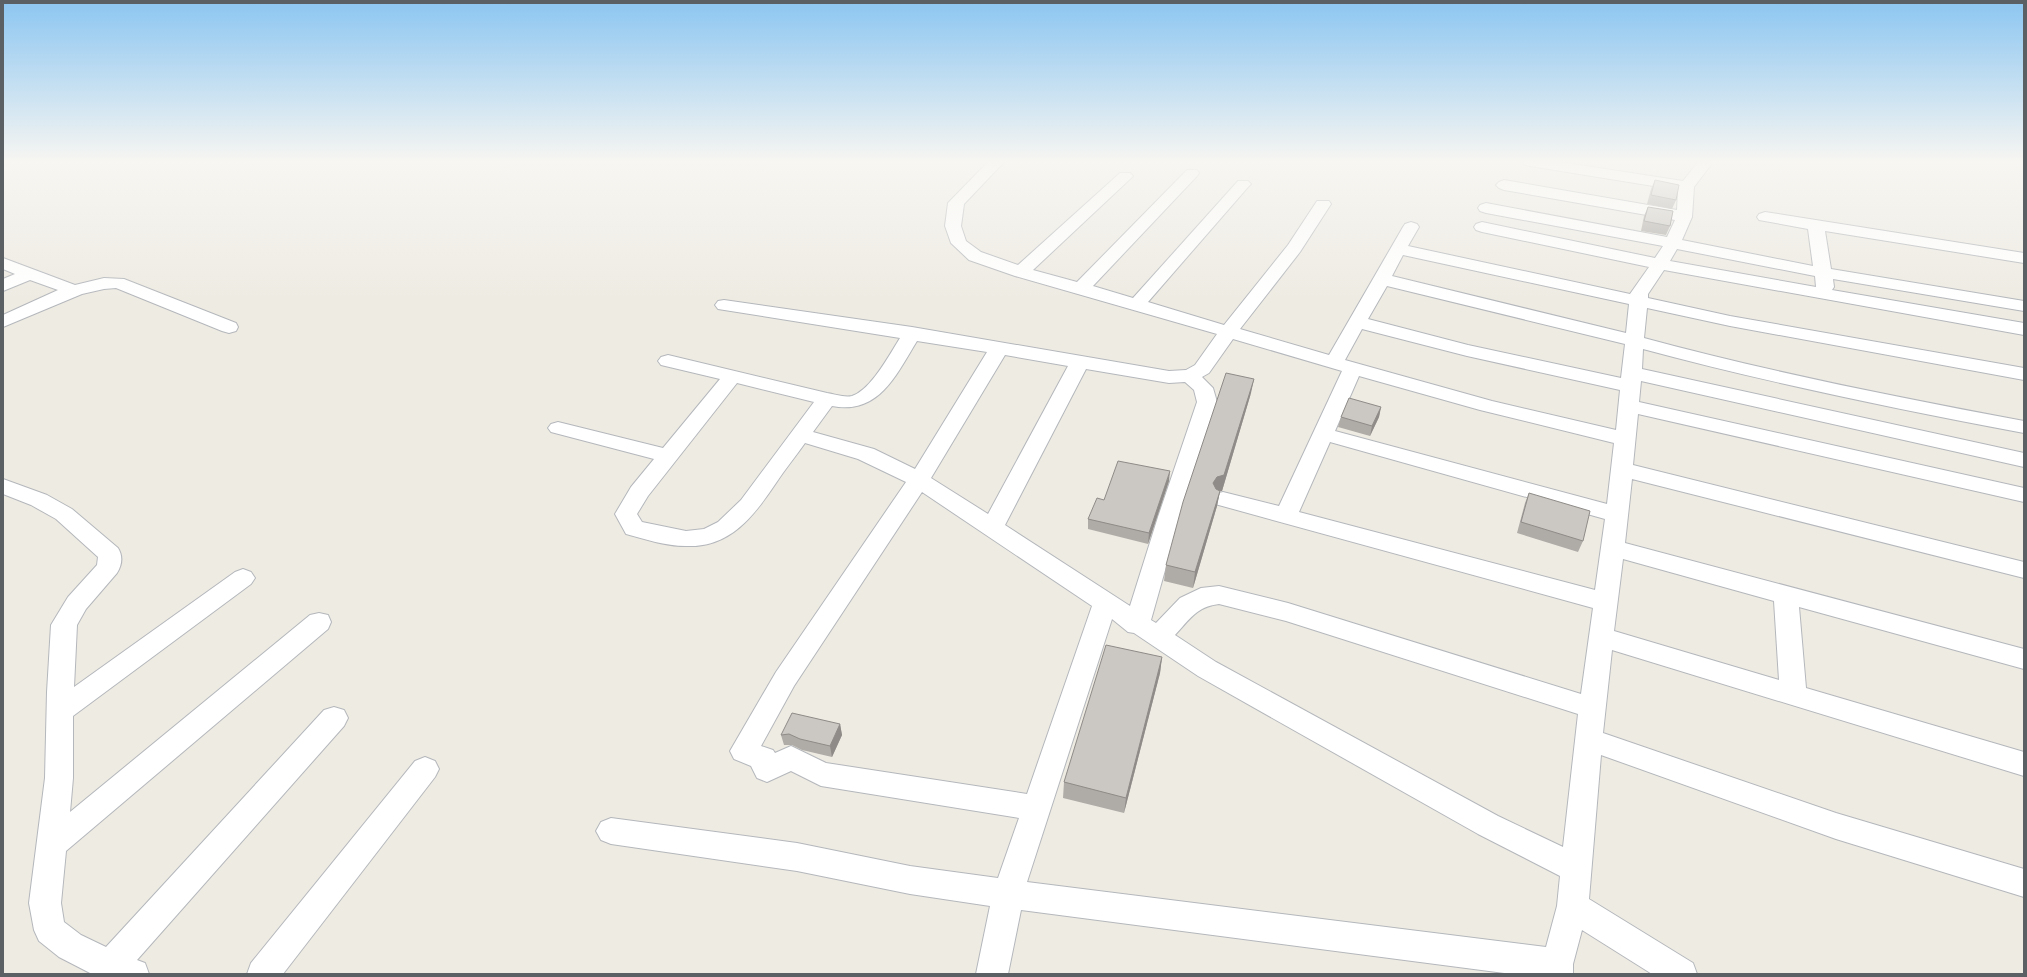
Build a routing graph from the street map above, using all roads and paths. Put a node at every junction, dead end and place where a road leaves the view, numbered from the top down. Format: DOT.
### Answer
graph roads {
  1 [pos="955,208"];
  2 [pos="1091,208"];
  3 [pos="1159,208"];
  4 [pos="1222,208"];
  5 [pos="1321,208"];
  6 [pos="1486,208"];
  7 [pos="1631,208"];
  8 [pos="1686,208"];
  9 [pos="1684,217"];
  10 [pos="1765,217"];
  11 [pos="1816,226"];
  12 [pos="1411,227"];
  13 [pos="1482,227"];
  14 [pos="1673,243"];
  15 [pos="1398,249"];
  16 [pos="2024,258"];
  17 [pos="3,263"];
  18 [pos="1659,264"];
  19 [pos="1021,272"];
  20 [pos="1823,273"];
  21 [pos="31,274"];
  22 [pos="1382,279"];
  23 [pos="3,286"];
  24 [pos="1081,288"];
  25 [pos="75,291"];
  26 [pos="1826,295"];
  27 [pos="1638,302"];
  28 [pos="724,305"];
  29 [pos="1136,305"];
  30 [pos="2024,306"];
  31 [pos="3,322"];
  32 [pos="1358,322"];
  33 [pos="228,327"];
  34 [pos="2024,329"];
  35 [pos="1229,331"];
  36 [pos="912,333"];
  37 [pos="1634,341"];
  38 [pos="1000,348"];
  39 [pos="668,361"];
  40 [pos="1080,362"];
  41 [pos="1343,365"];
  42 [pos="2024,374"];
  43 [pos="732,376"];
  44 [pos="1190,376"];
  45 [pos="1630,388"];
  46 [pos="827,399"];
  47 [pos="2024,427"];
  48 [pos="558,428"];
  49 [pos="1323,434"];
  50 [pos="800,435"];
  51 [pos="1625,439"];
  52 [pos="668,456"];
  53 [pos="2024,460"];
  54 [pos="1622,469"];
  55 [pos="919,480"];
  56 [pos="3,486"];
  57 [pos="2024,495"];
  58 [pos="1223,499"];
  59 [pos="1616,514"];
  60 [pos="1285,517"];
  61 [pos="992,528"];
  62 [pos="1612,548"];
  63 [pos="2024,570"];
  64 [pos="243,578"];
  65 [pos="1786,595"];
  66 [pos="1605,602"];
  67 [pos="1105,604"];
  68 [pos="319,622"];
  69 [pos="1137,625"];
  70 [pos="1601,637"];
  71 [pos="1158,638"];
  72 [pos="2024,659"];
  73 [pos="1794,695"];
  74 [pos="1592,708"];
  75 [pos="60,711"];
  76 [pos="334,718"];
  77 [pos="1588,739"];
  78 [pos="2024,764"];
  79 [pos="425,769"];
  80 [pos="1037,808"];
  81 [pos="611,830"];
  82 [pos="51,845"];
  83 [pos="1575,868"];
  84 [pos="2024,883"];
  85 [pos="1008,894"];
  86 [pos="1573,906"];
  87 [pos="1557,969"];
  88 [pos="122,970"];
  89 [pos="263,974"];
  90 [pos="992,974"];
  91 [pos="1681,974"];
  1 -- 19 [label="street"];
  2 -- 19 [label="street"];
  3 -- 24 [label="street"];
  4 -- 29 [label="street"];
  5 -- 35 [label="street"];
  6 -- 14 [label="street"];
  7 -- 9 [label="street"];
  8 -- 9 [label="street"];
  9 -- 14 [label="street"];
  10 -- 11 [label="street"];
  11 -- 16 [label="street"];
  11 -- 20 [label="street"];
  12 -- 15 [label="street"];
  13 -- 18 [label="street"];
  14 -- 18 [label="street"];
  14 -- 20 [label="street"];
  15 -- 22 [label="street"];
  15 -- 27 [label="street"];
  17 -- 21 [label="street"];
  18 -- 26 [label="street"];
  18 -- 27 [label="street"];
  19 -- 24 [label="street"];
  20 -- 26 [label="street"];
  20 -- 30 [label="street"];
  21 -- 23 [label="street"];
  21 -- 25 [label="street"];
  22 -- 32 [label="street"];
  22 -- 37 [label="street"];
  24 -- 29 [label="street"];
  25 -- 31 [label="street"];
  25 -- 33 [label="street"];
  26 -- 34 [label="street"];
  27 -- 37 [label="street"];
  27 -- 42 [label="street"];
  28 -- 36 [label="street"];
  29 -- 35 [label="street"];
  32 -- 41 [label="street"];
  32 -- 45 [label="street"];
  35 -- 41 [label="street"];
  35 -- 44 [label="street"];
  36 -- 38 [label="street"];
  36 -- 46 [label="street"];
  37 -- 45 [label="street"];
  37 -- 47 [label="street"];
  38 -- 40 [label="street"];
  38 -- 55 [label="street"];
  39 -- 43 [label="street"];
  40 -- 44 [label="street"];
  40 -- 61 [label="street"];
  41 -- 49 [label="street"];
  41 -- 51 [label="street"];
  43 -- 46 [label="street"];
  43 -- 52 [label="street"];
  44 -- 69 [label="street"];
  45 -- 51 [label="street"];
  45 -- 53 [label="street"];
  45 -- 57 [label="street"];
  46 -- 50 [label="street"];
  48 -- 52 [label="street"];
  49 -- 59 [label="street"];
  49 -- 60 [label="street"];
  50 -- 52 [label="street"];
  50 -- 55 [label="street"];
  51 -- 54 [label="street"];
  54 -- 59 [label="street"];
  54 -- 63 [label="street"];
  55 -- 61 [label="street"];
  55 -- 80 [label="street"];
  56 -- 75 [label="street"];
  58 -- 60 [label="street"];
  59 -- 62 [label="street"];
  60 -- 66 [label="street"];
  61 -- 67 [label="street"];
  62 -- 65 [label="street"];
  62 -- 66 [label="street"];
  64 -- 75 [label="street"];
  65 -- 72 [label="street"];
  65 -- 73 [label="street"];
  66 -- 70 [label="street"];
  67 -- 69 [label="street"];
  67 -- 80 [label="street"];
  68 -- 82 [label="street"];
  69 -- 71 [label="street"];
  70 -- 73 [label="street"];
  70 -- 74 [label="street"];
  71 -- 74 [label="street"];
  71 -- 83 [label="street"];
  73 -- 78 [label="street"];
  74 -- 77 [label="street"];
  75 -- 82 [label="street"];
  76 -- 88 [label="street"];
  77 -- 83 [label="street"];
  77 -- 84 [label="street"];
  79 -- 89 [label="street"];
  80 -- 85 [label="street"];
  81 -- 85 [label="street"];
  82 -- 88 [label="street"];
  83 -- 86 [label="street"];
  85 -- 87 [label="street"];
  85 -- 90 [label="street"];
  86 -- 87 [label="street"];
  86 -- 91 [label="street"];
}
